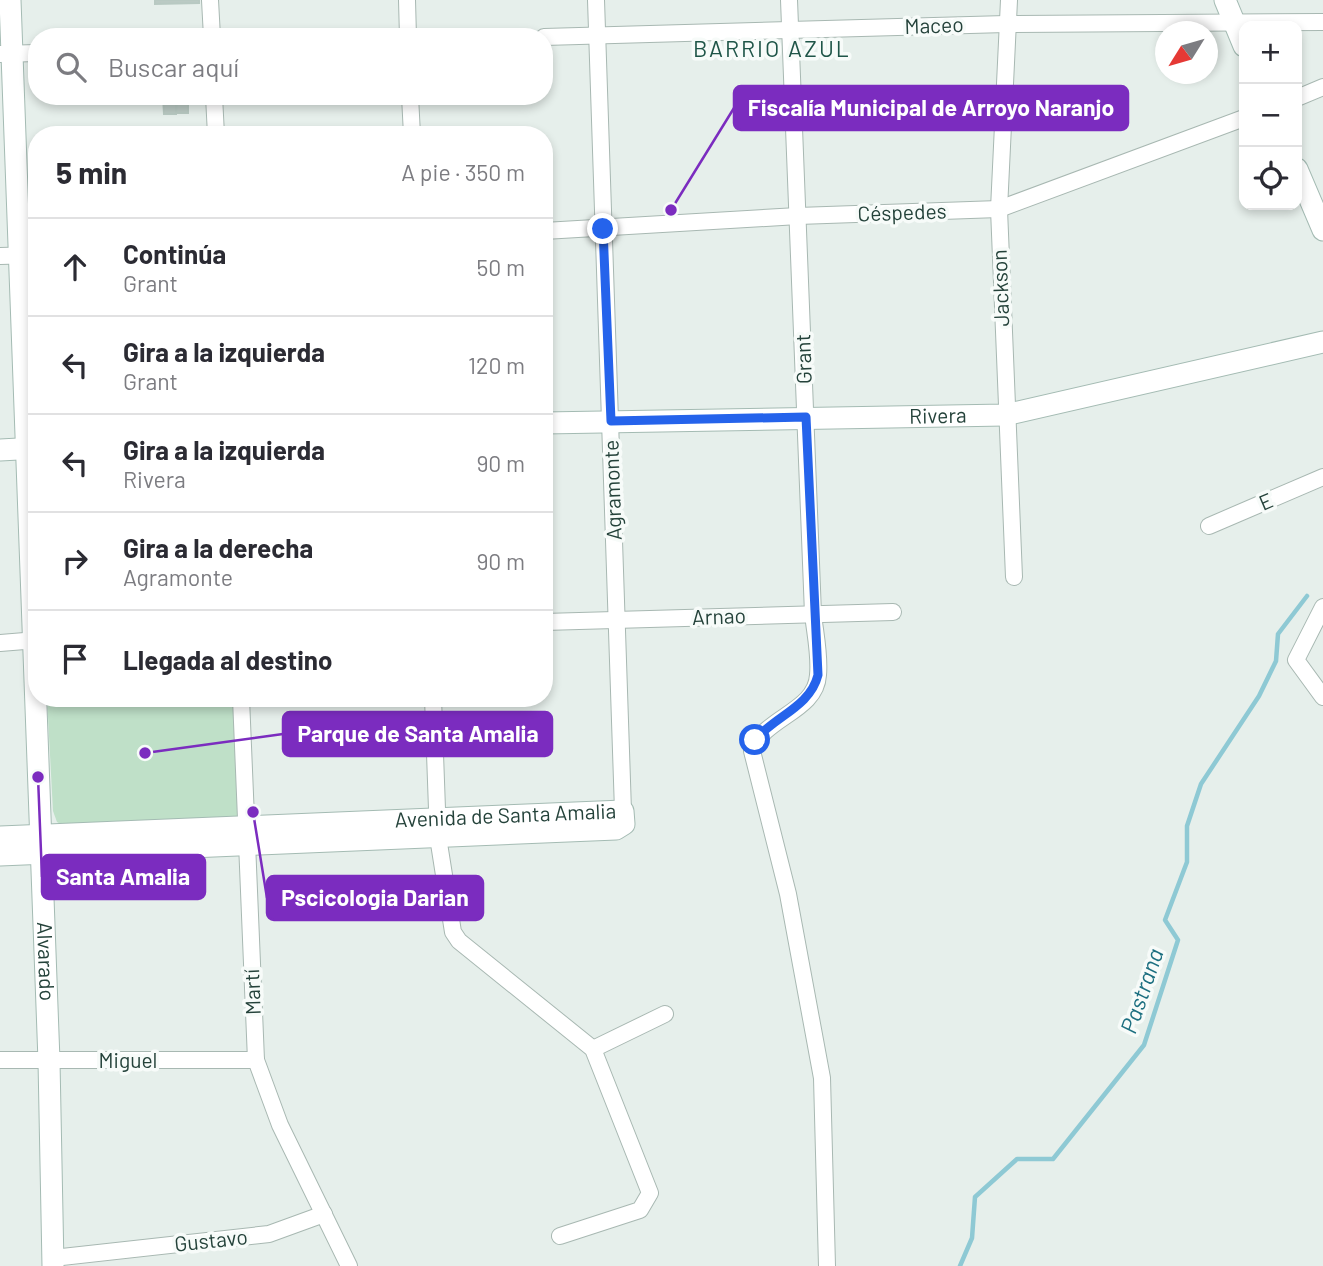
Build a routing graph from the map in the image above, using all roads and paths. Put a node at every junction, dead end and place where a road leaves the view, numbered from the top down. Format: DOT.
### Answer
graph roads {
  1 [pos="10,0"];
  2 [pos="210,0"];
  3 [pos="407,0"];
  4 [pos="596,0"];
  5 [pos="789,0"];
  6 [pos="1009,0"];
  7 [pos="1225,0"];
  8 [pos="1234,22"];
  9 [pos="1323,22"];
  10 [pos="1006,24"];
  11 [pos="212,28"];
  12 [pos="408,28"];
  13 [pos="790,30"];
  14 [pos="1239,34"];
  15 [pos="597,36"];
  16 [pos="553,37"];
  17 [pos="28,53"];
  18 [pos="6,54"];
  19 [pos="1323,87"];
  20 [pos="1302,96"];
  21 [pos="214,105"];
  22 [pos="410,105"];
  23 [pos="1239,120"];
  24 [pos="216,126"];
  25 [pos="412,126"];
  26 [pos="1302,181"];
  27 [pos="999,209"];
  28 [pos="799,216"];
  29 [pos="603,229"];
  30 [pos="1323,230"];
  31 [pos="553,231"];
  32 [pos="19,256"];
  33 [pos="1323,342"];
  34 [pos="28,390"];
  35 [pos="1005,415"];
  36 [pos="806,417"];
  37 [pos="611,421"];
  38 [pos="553,423"];
  39 [pos="28,449"];
  40 [pos="0,450"];
  41 [pos="1323,477"];
  42 [pos="1209,526"];
  43 [pos="1014,577"];
  44 [pos="1323,607"];
  45 [pos="893,612"];
  46 [pos="813,614"];
  47 [pos="617,620"];
  48 [pos="553,622"];
  49 [pos="28,641"];
  50 [pos="0,643"];
  51 [pos="1323,697"];
  52 [pos="36,707"];
  53 [pos="241,707"];
  54 [pos="433,707"];
  55 [pos="624,811"];
  56 [pos="437,828"];
  57 [pos="246,836"];
  58 [pos="0,837"];
  59 [pos="39,845"];
  60 [pos="0,855"];
  61 [pos="665,1014"];
  62 [pos="593,1049"];
  63 [pos="0,1060"];
  64 [pos="256,1060"];
  65 [pos="49,1061"];
  66 [pos="324,1214"];
  67 [pos="560,1236"];
  68 [pos="53,1262"];
  69 [pos="349,1266"];
  70 [pos="827,1266"];
  1 -- 18 [label="street, Alvarado"];
  2 -- 11 [label="street"];
  3 -- 12 [label="street"];
  4 -- 15 [label="street, Agramonte"];
  5 -- 13 [label="street, Grant"];
  6 -- 10 [label="street, Jackson"];
  7 -- 8 [label="street"];
  8 -- 9 [label="street, Maceo"];
  8 -- 10 [label="street, Maceo"];
  8 -- 14 [label="street"];
  10 -- 13 [label="street, Maceo"];
  10 -- 27 [label="street, Jackson"];
  13 -- 15 [label="street, Maceo"];
  13 -- 28 [label="street, Grant"];
  15 -- 16 [label="street, Maceo"];
  15 -- 29 [label="street, Agramonte"];
  17 -- 18 [label="street"];
  18 -- 32 [label="street, Alvarado"];
  19 -- 20 [label="street"];
  21 -- 24 [label="street"];
  22 -- 25 [label="street"];
  23 -- 27 [label="street, Céspedes"];
  26 -- 30 [label="street"];
  27 -- 28 [label="street, Céspedes"];
  27 -- 35 [label="street, Jackson"];
  28 -- 29 [label="street, Céspedes"];
  28 -- 36 [label="street, Grant"];
  29 -- 31 [label="street, Céspedes"];
  29 -- 37 [label="street, Agramonte"];
  32 -- 34 [label="street, Alvarado"];
  33 -- 35 [label="street, Rivera"];
  35 -- 36 [label="street, Rivera"];
  35 -- 43 [label="street, Jackson"];
  36 -- 37 [label="street, Rivera"];
  36 -- 46 [label="street, Grant"];
  37 -- 38 [label="street, Rivera"];
  37 -- 47 [label="street, Agramonte"];
  39 -- 40 [label="street"];
  41 -- 42 [label="street, E"];
  44 -- 51 [label="street"];
  45 -- 46 [label="street, Arnao"];
  46 -- 47 [label="street, Arnao"];
  46 -- 70 [label="street, Grant"];
  47 -- 48 [label="street, Arnao"];
  47 -- 55 [label="street, Agramonte"];
  49 -- 50 [label="street"];
  52 -- 59 [label="street, Alvarado"];
  53 -- 57 [label="street, Martí"];
  54 -- 56 [label="street"];
  55 -- 56 [label="street, Avenida de Santa Amalia"];
  56 -- 57 [label="street, Avenida de Santa Amalia"];
  56 -- 62 [label="street"];
  57 -- 59 [label="street, Avenida de Santa Amalia"];
  57 -- 64 [label="street, Martí"];
  58 -- 59 [label="street, Avenida de Santa Amalia"];
  59 -- 60 [label="street, Avenida de Santa Amalia"];
  59 -- 65 [label="street, Alvarado"];
  61 -- 62 [label="street"];
  62 -- 67 [label="street"];
  63 -- 65 [label="street, Miguel"];
  64 -- 65 [label="street, Miguel"];
  64 -- 66 [label="street, Martí"];
  65 -- 68 [label="street, Alvarado"];
  66 -- 68 [label="street, Gustavo"];
  66 -- 69 [label="street, Martí"];
}
